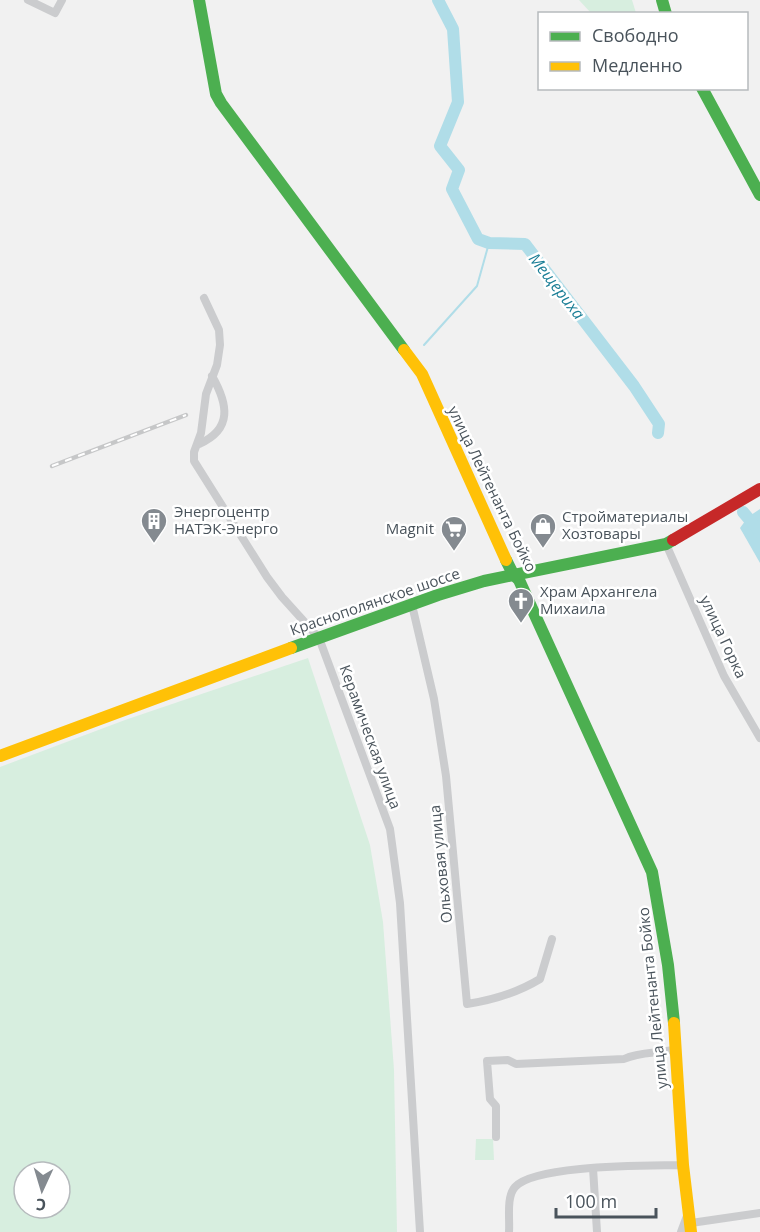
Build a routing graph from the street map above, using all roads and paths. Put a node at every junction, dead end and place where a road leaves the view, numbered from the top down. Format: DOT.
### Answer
graph roads {
  1 [pos="28,0"];
  2 [pos="62,0"];
  3 [pos="199,0"];
  4 [pos="703,90"];
  5 [pos="760,195"];
  6 [pos="204,298"];
  7 [pos="212,376"];
  8 [pos="199,444"];
  9 [pos="760,489"];
  10 [pos="666,544"];
  11 [pos="513,574"];
  12 [pos="412,605"];
  13 [pos="319,638"];
  14 [pos="760,738"];
  15 [pos="0,756"];
  16 [pos="552,939"];
  17 [pos="676,1049"];
  18 [pos="496,1137"];
  19 [pos="683,1165"];
  20 [pos="593,1168"];
  21 [pos="760,1213"];
  22 [pos="690,1223"];
  23 [pos="420,1232"];
  24 [pos="509,1232"];
  25 [pos="597,1232"];
  26 [pos="681,1232"];
  1 -- 2 [label="street"];
  3 -- 11 [label="street, улица Лейтенанта Бойко"];
  4 -- 5 [label="street"];
  6 -- 7 [label="street, Керамическая улица"];
  7 -- 8 [label="street, Керамическая улица"];
  7 -- 8 [label="street"];
  8 -- 13 [label="street, Керамическая улица"];
  9 -- 10 [label="street, Краснополянское шоссе"];
  10 -- 11 [label="street, Краснополянское шоссе"];
  10 -- 14 [label="street, улица Горка"];
  11 -- 12 [label="street, Краснополянское шоссе"];
  11 -- 17 [label="street, улица Лейтенанта Бойко"];
  12 -- 13 [label="street, Краснополянское шоссе"];
  12 -- 16 [label="street, Ольховая улица"];
  13 -- 15 [label="street, Краснополянское шоссе"];
  13 -- 23 [label="street, Керамическая улица"];
  17 -- 18 [label="street"];
  17 -- 19 [label="street, улица Лейтенанта Бойко"];
  19 -- 20 [label="street"];
  19 -- 22 [label="street, улица Лейтенанта Бойко"];
  20 -- 24 [label="street"];
  20 -- 25 [label="street"];
  21 -- 22 [label="street"];
  22 -- 26 [label="street"];
}
